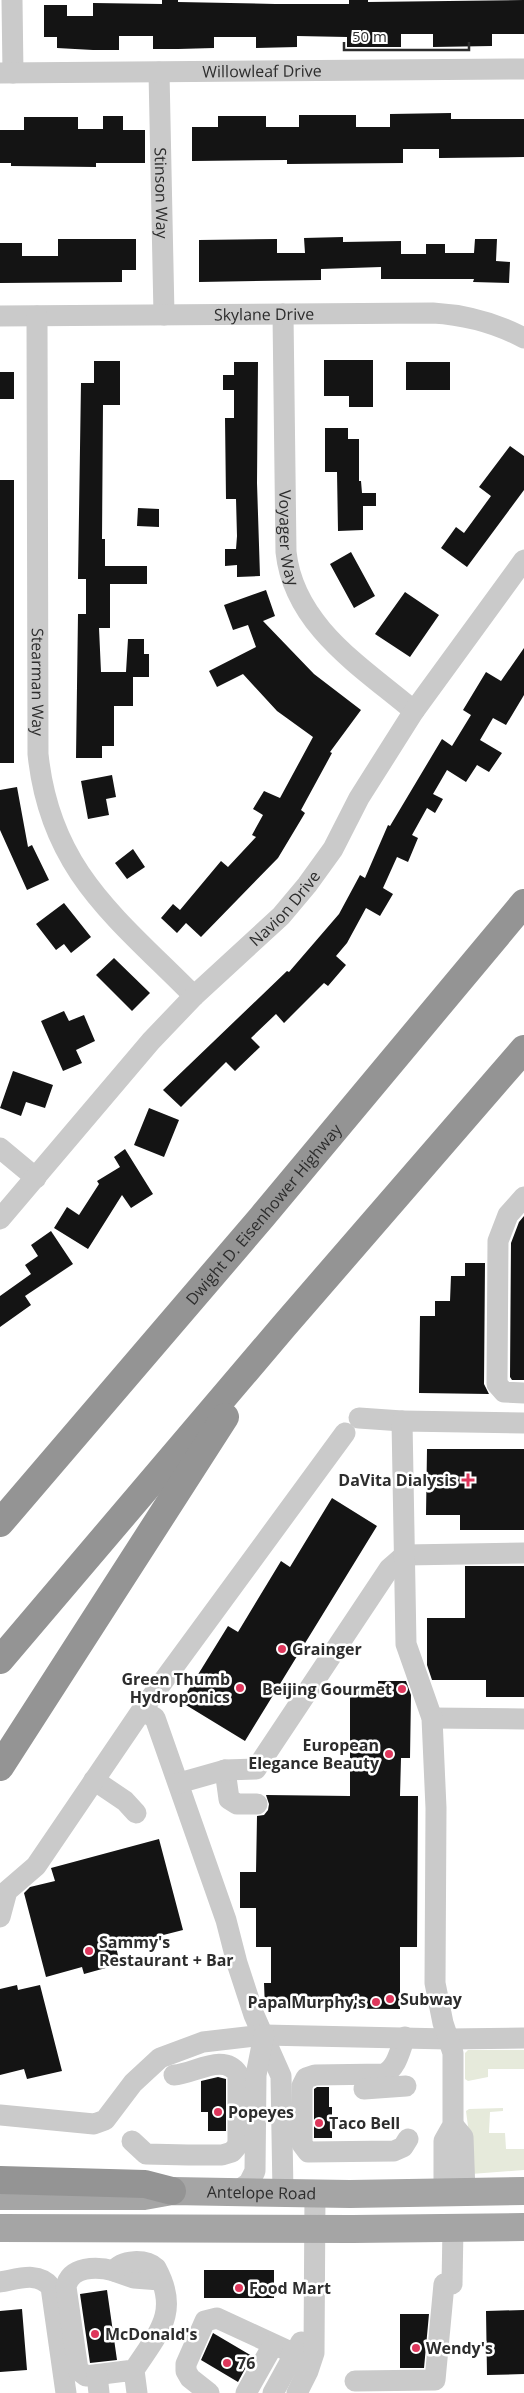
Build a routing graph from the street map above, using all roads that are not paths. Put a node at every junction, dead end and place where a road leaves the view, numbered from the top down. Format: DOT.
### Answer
graph roads {
  1 [pos="12,0"];
  2 [pos="524,69"];
  3 [pos="159,72"];
  4 [pos="6,73"];
  5 [pos="283,314"];
  6 [pos="164,315"];
  7 [pos="0,316"];
  8 [pos="38,316"];
  9 [pos="524,338"];
  10 [pos="524,560"];
  11 [pos="414,711"];
  12 [pos="524,903"];
  13 [pos="194,996"];
  14 [pos="524,1049"];
  15 [pos="0,1148"];
  16 [pos="36,1178"];
  17 [pos="524,1197"];
  18 [pos="0,1219"];
  19 [pos="284,1326"];
  20 [pos="140,1358"];
  21 [pos="524,1393"];
  22 [pos="402,1421"];
  23 [pos="524,1423"];
  24 [pos="0,1499"];
  25 [pos="0,1523"];
  26 [pos="524,1553"];
  27 [pos="404,1555"];
  28 [pos="0,1660"];
  29 [pos="142,1710"];
  30 [pos="432,1718"];
  31 [pos="524,1719"];
  32 [pos="0,1767"];
  33 [pos="225,1770"];
  34 [pos="94,1780"];
  35 [pos="179,1783"];
  36 [pos="257,1804"];
  37 [pos="136,1813"];
  38 [pos="0,1917"];
  39 [pos="264,2035"];
  40 [pos="405,2037"];
  41 [pos="524,2038"];
  42 [pos="448,2039"];
  43 [pos="174,2075"];
  44 [pos="406,2086"];
  45 [pos="360,2089"];
  46 [pos="0,2115"];
  47 [pos="408,2139"];
  48 [pos="132,2141"];
  49 [pos="0,2180"];
  50 [pos="172,2191"];
  51 [pos="524,2191"];
  52 [pos="236,2192"];
  53 [pos="455,2192"];
  54 [pos="282,2193"];
  55 [pos="315,2193"];
  56 [pos="0,2196"];
  57 [pos="524,2226"];
  58 [pos="11,2228"];
  59 [pos="315,2228"];
  60 [pos="453,2228"];
  61 [pos="0,2282"];
  62 [pos="314,2320"];
  63 [pos="273,2345"];
  64 [pos="295,2354"];
  65 [pos="134,2370"];
  66 [pos="355,2381"];
  67 [pos="98,2384"];
  68 [pos="300,2392"];
  69 [pos="66,2393"];
  70 [pos="137,2393"];
  71 [pos="209,2393"];
  72 [pos="246,2393"];
  73 [pos="273,2393"];
  1 -- 4 [label="street"];
  2 -- 3 [label="street, Willowleaf Drive"];
  3 -- 4 [label="street, Willowleaf Drive"];
  3 -- 6 [label="street, Stinson Way"];
  5 -- 6 [label="street, Skylane Drive"];
  5 -- 9 [label="street, Skylane Drive"];
  5 -- 11 [label="street, Voyager Way"];
  6 -- 8 [label="street, Skylane Drive"];
  7 -- 8 [label="street, Skylane Drive"];
  8 -- 13 [label="street, Stearman Way"];
  10 -- 11 [label="street, Navion Drive"];
  11 -- 13 [label="street, Navion Drive"];
  12 -- 20 [label="highway, Dwight D. Eisenhower Highway"];
  13 -- 16 [label="street, Navion Drive"];
  14 -- 19 [label="highway"];
  15 -- 16 [label="street"];
  16 -- 18 [label="street, Navion Drive"];
  17 -- 21 [label="street"];
  19 -- 28 [label="highway"];
  19 -- 32 [label="highway"];
  20 -- 24 [label="highway"];
  20 -- 25 [label="highway, Dwight D. Eisenhower Highway"];
  22 -- 23 [label="street"];
  22 -- 27 [label="street"];
  22 -- 29 [label="street"];
  26 -- 27 [label="street"];
  27 -- 30 [label="street"];
  27 -- 33 [label="street"];
  29 -- 34 [label="street"];
  29 -- 35 [label="street"];
  30 -- 31 [label="street"];
  30 -- 42 [label="street"];
  33 -- 35 [label="street"];
  33 -- 36 [label="street"];
  34 -- 37 [label="street"];
  34 -- 38 [label="street"];
  35 -- 39 [label="street"];
  39 -- 40 [label="street"];
  39 -- 46 [label="street"];
  39 -- 52 [label="street"];
  39 -- 54 [label="street"];
  40 -- 42 [label="street"];
  40 -- 47 [label="street"];
  41 -- 42 [label="street"];
  42 -- 53 [label="street"];
  43 -- 48 [label="street"];
  44 -- 45 [label="street"];
  49 -- 50 [label="highway"];
  50 -- 52 [label="main road, Antelope Road"];
  50 -- 56 [label="main road, Antelope Road"];
  51 -- 53 [label="main road, Antelope Road"];
  52 -- 54 [label="main road, Antelope Road"];
  53 -- 55 [label="main road, Antelope Road"];
  54 -- 55 [label="main road, Antelope Road"];
  54 -- 58 [label="main road"];
  55 -- 59 [label="street"];
  57 -- 60 [label="main road"];
  58 -- 59 [label="main road"];
  59 -- 60 [label="main road"];
  59 -- 62 [label="street"];
  60 -- 66 [label="street"];
  61 -- 69 [label="street"];
  62 -- 64 [label="street"];
  62 -- 68 [label="street"];
  63 -- 64 [label="street"];
  63 -- 71 [label="street"];
  63 -- 72 [label="street"];
  64 -- 73 [label="street"];
  65 -- 67 [label="street"];
  65 -- 67 [label="street"];
  65 -- 70 [label="street"];
}
